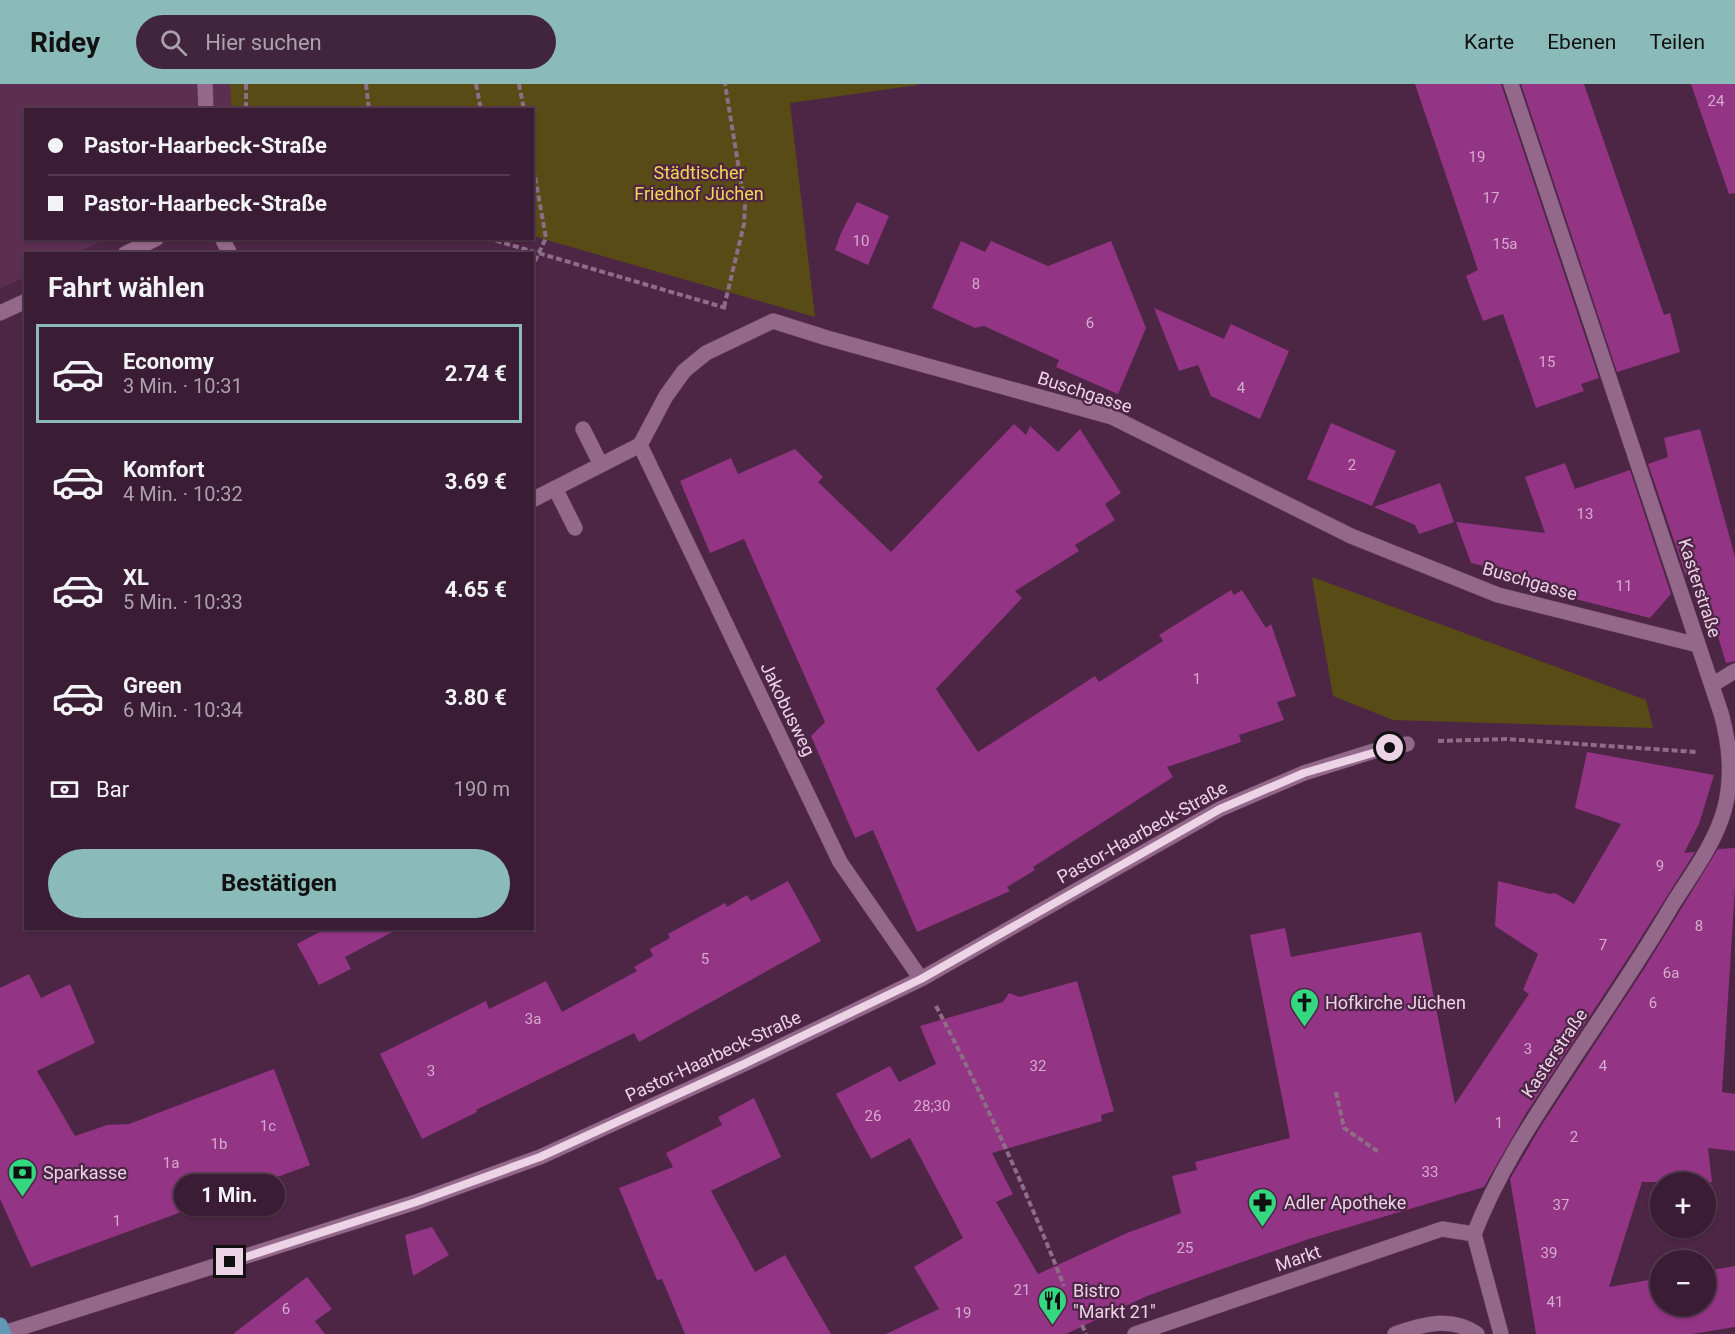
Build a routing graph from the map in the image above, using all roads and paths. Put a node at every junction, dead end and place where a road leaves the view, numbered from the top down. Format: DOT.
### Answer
graph roads {
  1 [pos="205,84"];
  2 [pos="246,84"];
  3 [pos="366,84"];
  4 [pos="476,84"];
  5 [pos="519,84"];
  6 [pos="725,84"];
  7 [pos="1511,84"];
  8 [pos="206,108"];
  9 [pos="246,108"];
  10 [pos="369,108"];
  11 [pos="481,108"];
  12 [pos="524,108"];
  13 [pos="534,171"];
  14 [pos="153,240"];
  15 [pos="494,240"];
  16 [pos="129,252"];
  17 [pos="539,253"];
  18 [pos="534,263"];
  19 [pos="24,302"];
  20 [pos="724,307"];
  21 [pos="0,313"];
  22 [pos="773,321"];
  23 [pos="583,429"];
  24 [pos="640,445"];
  25 [pos="601,465"];
  26 [pos="555,488"];
  27 [pos="534,499"];
  28 [pos="575,528"];
  29 [pos="1698,645"];
  30 [pos="1735,671"];
  31 [pos="1712,685"];
  32 [pos="1407,744"];
  33 [pos="1730,755"];
  34 [pos="1731,796"];
  35 [pos="921,979"];
  36 [pos="1336,1092"];
  37 [pos="1380,1153"];
  38 [pos="1474,1234"];
  39 [pos="1064,1286"];
  40 [pos="1082,1325"];
  41 [pos="3,1331"];
  42 [pos="1086,1334"];
  43 [pos="1135,1334"];
  44 [pos="1395,1334"];
  45 [pos="1477,1334"];
  46 [pos="1501,1334"];
  1 -- 8 [label="street"];
  2 -- 9 [label="path"];
  3 -- 10 [label="path"];
  4 -- 11 [label="path"];
  5 -- 12 [label="path"];
  6 -- 20 [label="path"];
  7 -- 29 [label="street, Kasterstraße"];
  13 -- 17 [label="path"];
  14 -- 16 [label="street"];
  15 -- 17 [label="path"];
  17 -- 18 [label="path"];
  17 -- 20 [label="path"];
  19 -- 21 [label="street"];
  20 -- 22 [label="path"];
  22 -- 24 [label="street"];
  22 -- 29 [label="street, Buschgasse"];
  23 -- 25 [label="street"];
  24 -- 25 [label="street"];
  24 -- 35 [label="street, Jakobusweg"];
  25 -- 26 [label="street"];
  26 -- 27 [label="street"];
  26 -- 28 [label="street"];
  29 -- 31 [label="street, Kasterstraße"];
  30 -- 31 [label="street"];
  31 -- 33 [label="street, Kasterstraße"];
  32 -- 33 [label="path"];
  32 -- 35 [label="street, Pastor-Haarbeck-Straße"];
  33 -- 34 [label="street, Kasterstraße"];
  34 -- 38 [label="street, Kasterstraße"];
  35 -- 39 [label="path"];
  35 -- 41 [label="street, Pastor-Haarbeck-Straße"];
  36 -- 37 [label="path"];
  38 -- 43 [label="street, Markt"];
  38 -- 46 [label="street"];
  40 -- 42 [label="path"];
  44 -- 45 [label="street"];
}
